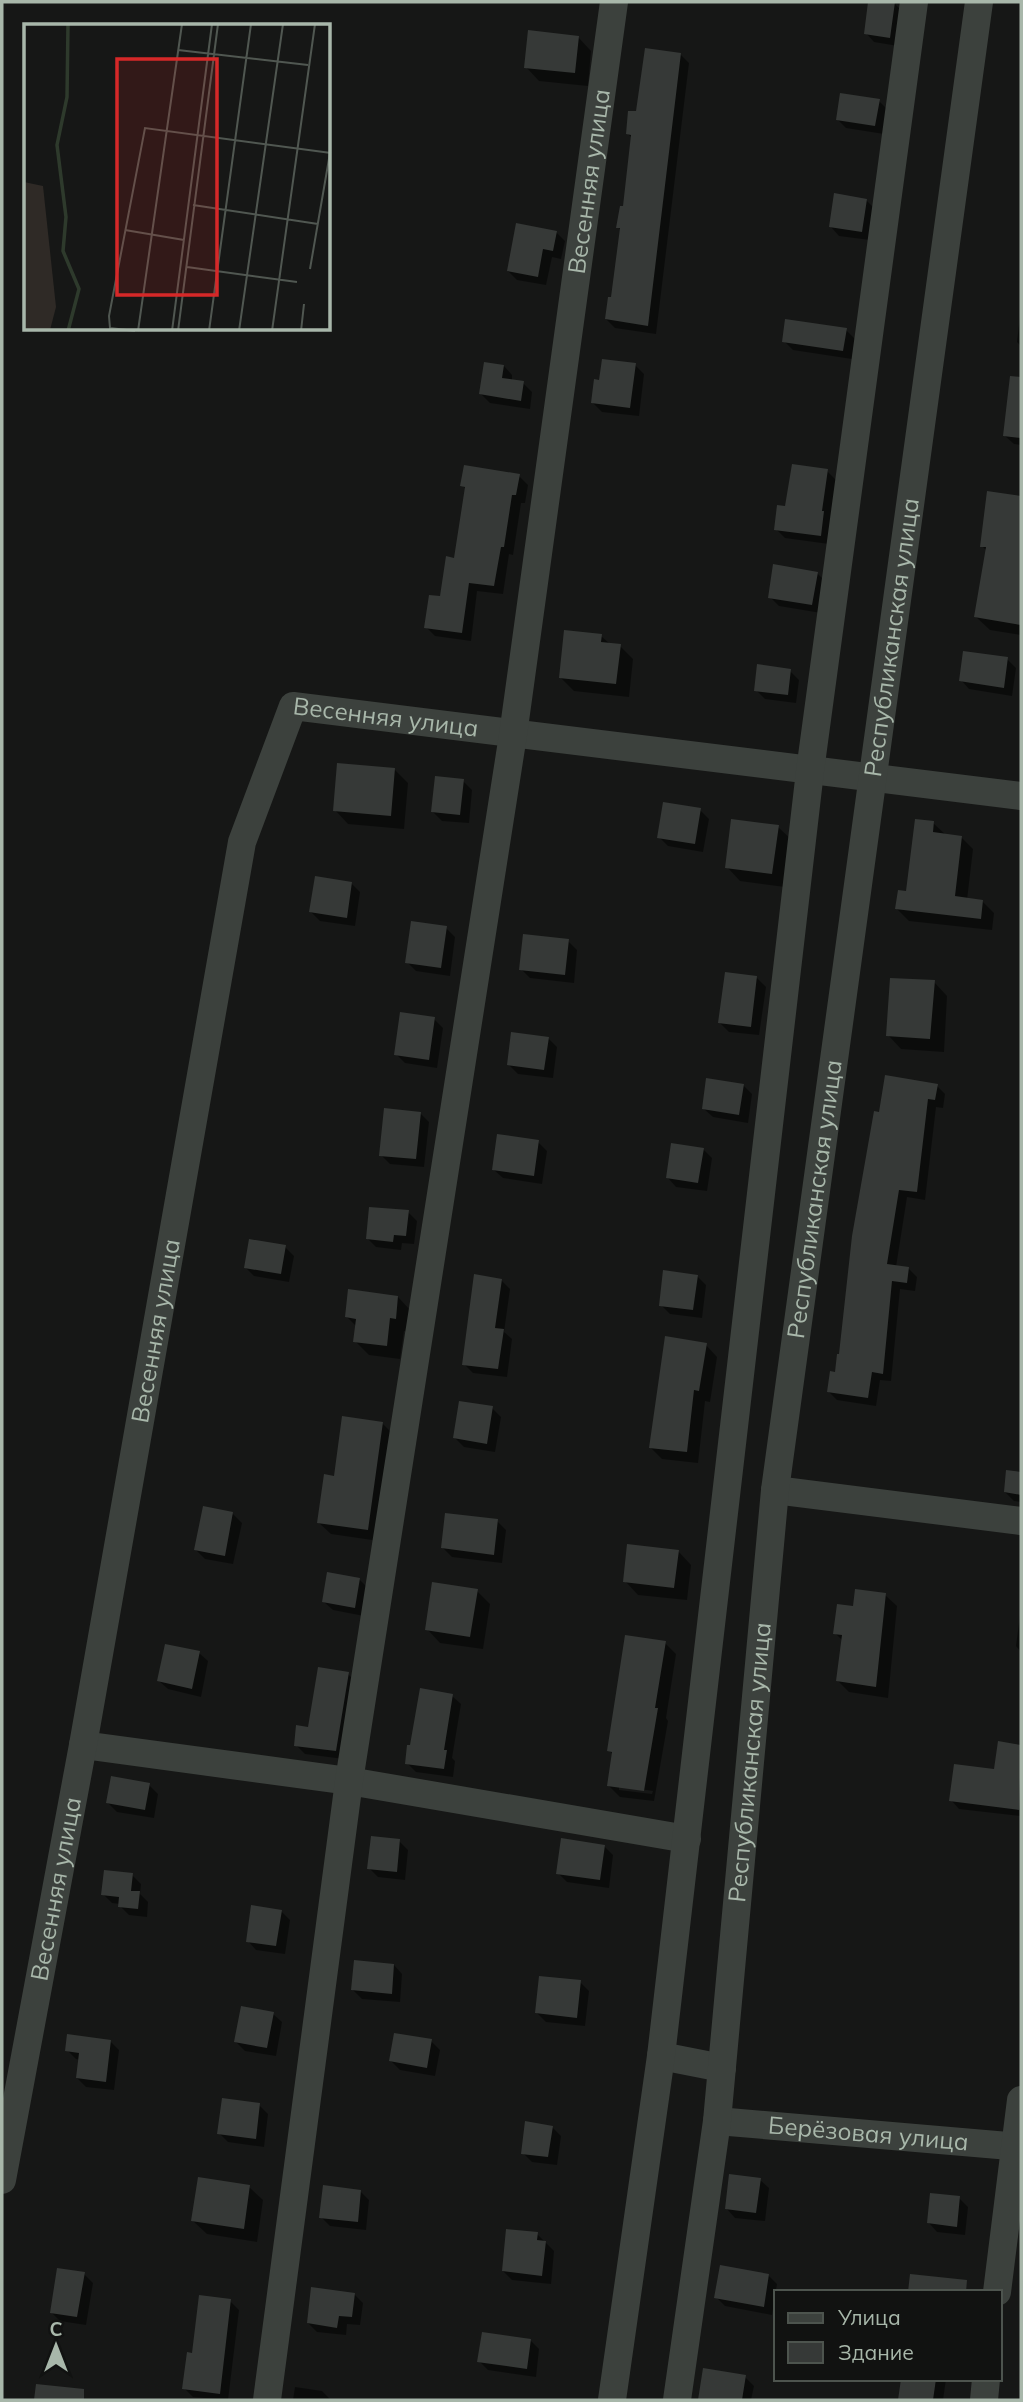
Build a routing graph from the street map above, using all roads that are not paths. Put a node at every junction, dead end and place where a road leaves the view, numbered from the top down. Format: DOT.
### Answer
graph roads {
  1 [pos="614,2"];
  2 [pos="914,2"];
  3 [pos="979,2"];
  4 [pos="513,735"];
  5 [pos="810,771"];
  6 [pos="873,777"];
  7 [pos="1021,796"];
  8 [pos="775,1490"];
  9 [pos="1021,1521"];
  10 [pos="83,1745"];
  11 [pos="349,1781"];
  12 [pos="687,1839"];
  13 [pos="661,2056"];
  14 [pos="722,2068"];
  15 [pos="1021,2100"];
  16 [pos="717,2121"];
  17 [pos="1018,2146"];
  18 [pos="2,2180"];
  19 [pos="997,2290"];
  20 [pos="986,2381"];
  21 [pos="267,2400"];
  22 [pos="612,2400"];
  23 [pos="677,2400"];
  24 [pos="984,2400"];
  1 -- 4 [label="street, Весенняя улица"];
  2 -- 5 [label="street, Республиканская улица"];
  3 -- 6 [label="street, Республиканская улица"];
  4 -- 5 [label="street, Весенняя улица"];
  4 -- 10 [label="street, Весенняя улица"];
  4 -- 11 [label="street, Весенняя улица"];
  5 -- 6 [label="street, Весенняя улица"];
  5 -- 12 [label="street, Республиканская улица"];
  6 -- 7 [label="street, Весенняя улица"];
  6 -- 8 [label="street, Республиканская улица"];
  8 -- 9 [label="street"];
  8 -- 14 [label="street, Республиканская улица"];
  10 -- 11 [label="street"];
  10 -- 18 [label="street, Весенняя улица"];
  11 -- 12 [label="street"];
  11 -- 21 [label="street, Весенняя улица"];
  12 -- 13 [label="street, Республиканская улица"];
  13 -- 14 [label="street"];
  13 -- 22 [label="street, Республиканская улица"];
  14 -- 16 [label="street, Республиканская улица"];
  15 -- 17 [label="street"];
  16 -- 17 [label="street, Берёзовая улица"];
  16 -- 23 [label="street, Республиканская улица"];
  17 -- 19 [label="street"];
  20 -- 24 [label="street"];
}
